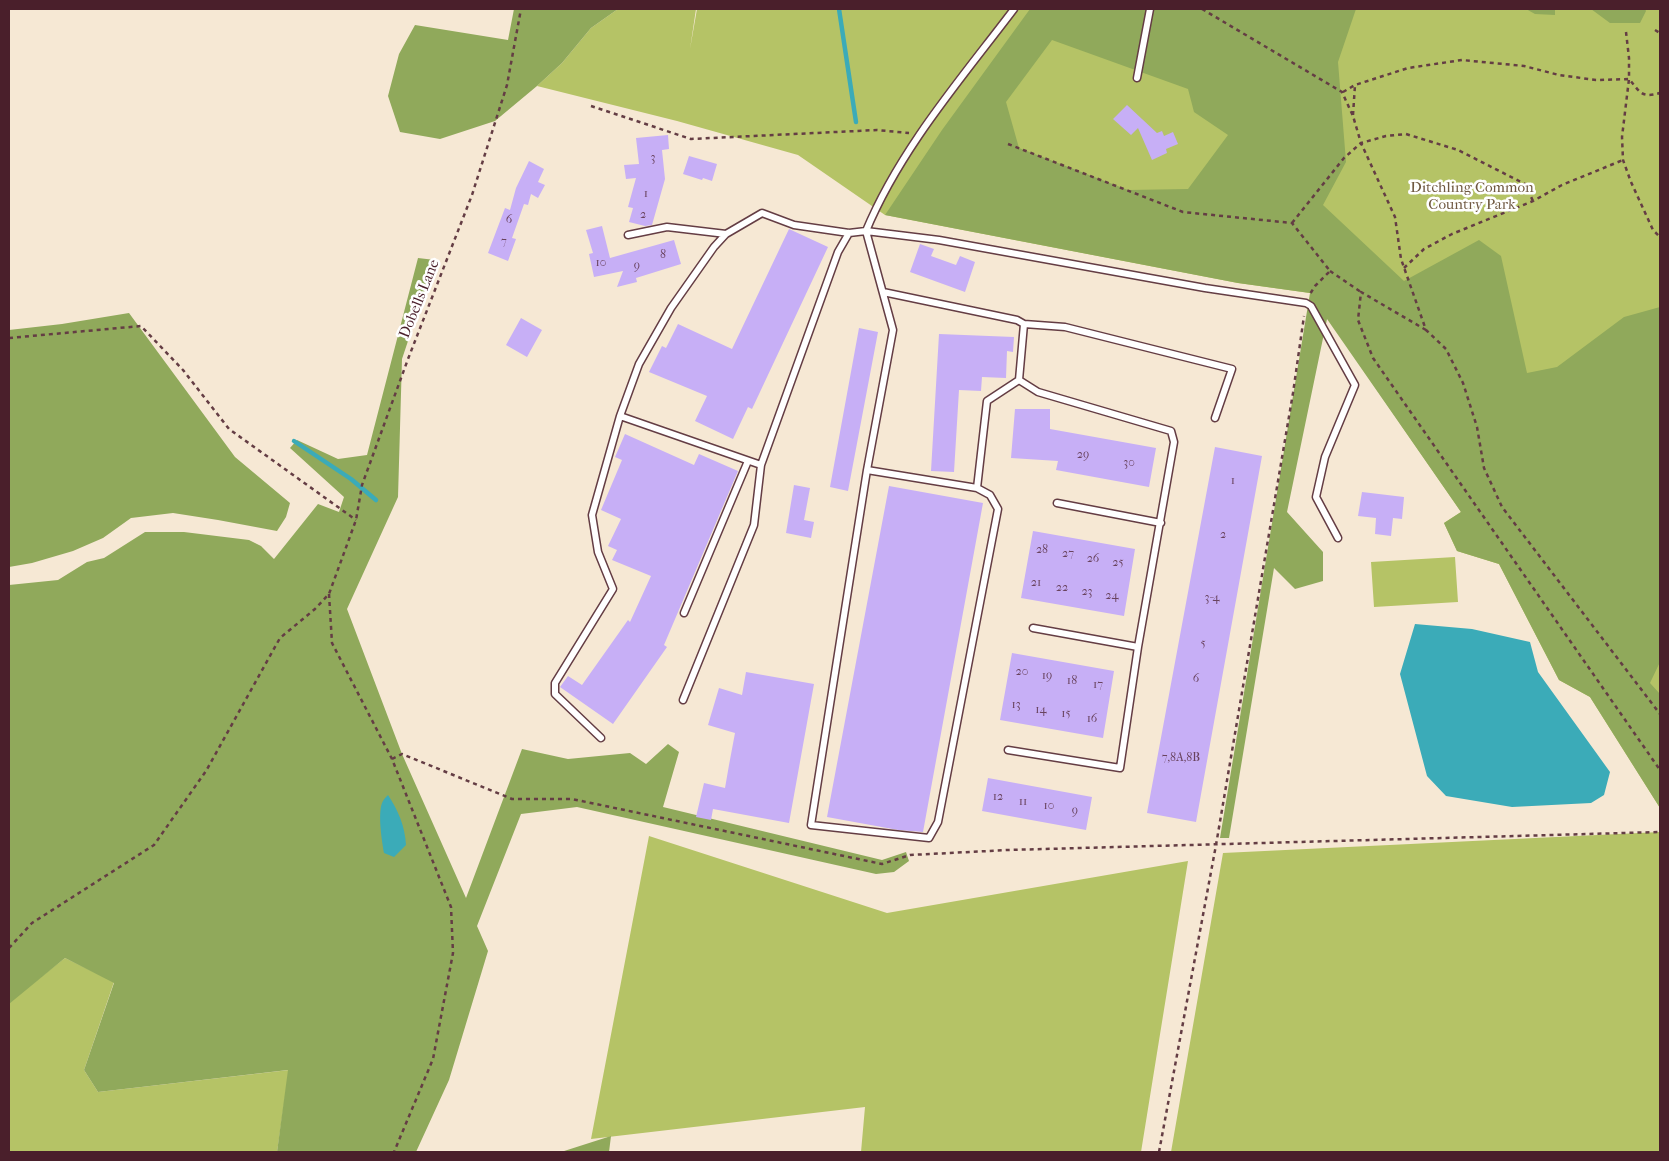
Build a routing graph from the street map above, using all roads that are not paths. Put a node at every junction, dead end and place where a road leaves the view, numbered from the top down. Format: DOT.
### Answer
graph roads {
  1 [pos="1014,9"];
  2 [pos="1150,9"];
  3 [pos="1136,78"];
  4 [pos="866,231"];
  5 [pos="849,233"];
  6 [pos="726,234"];
  7 [pos="628,235"];
  8 [pos="883,292"];
  9 [pos="1024,324"];
  10 [pos="1019,380"];
  11 [pos="620,416"];
  12 [pos="1215,418"];
  13 [pos="748,461"];
  14 [pos="761,465"];
  15 [pos="867,470"];
  16 [pos="977,488"];
  17 [pos="1057,503"];
  18 [pos="1161,523"];
  19 [pos="1338,538"];
  20 [pos="684,614"];
  21 [pos="1033,628"];
  22 [pos="1138,647"];
  23 [pos="683,700"];
  24 [pos="601,738"];
  25 [pos="1008,750"];
  1 -- 4 [label="lane"];
  2 -- 3 [label="lane"];
  4 -- 5 [label="lane"];
  4 -- 8 [label="lane"];
  4 -- 19 [label="lane"];
  5 -- 6 [label="lane"];
  5 -- 14 [label="lane"];
  6 -- 7 [label="lane"];
  6 -- 11 [label="lane"];
  8 -- 9 [label="lane"];
  8 -- 15 [label="lane"];
  9 -- 10 [label="lane"];
  9 -- 12 [label="lane"];
  10 -- 16 [label="lane"];
  10 -- 18 [label="lane"];
  11 -- 13 [label="lane"];
  11 -- 24 [label="lane"];
  13 -- 14 [label="lane"];
  13 -- 20 [label="lane"];
  14 -- 23 [label="lane"];
  15 -- 16 [label="lane"];
  15 -- 16 [label="lane"];
  17 -- 18 [label="lane"];
  18 -- 22 [label="lane"];
  21 -- 22 [label="lane"];
  22 -- 25 [label="lane"];
}
